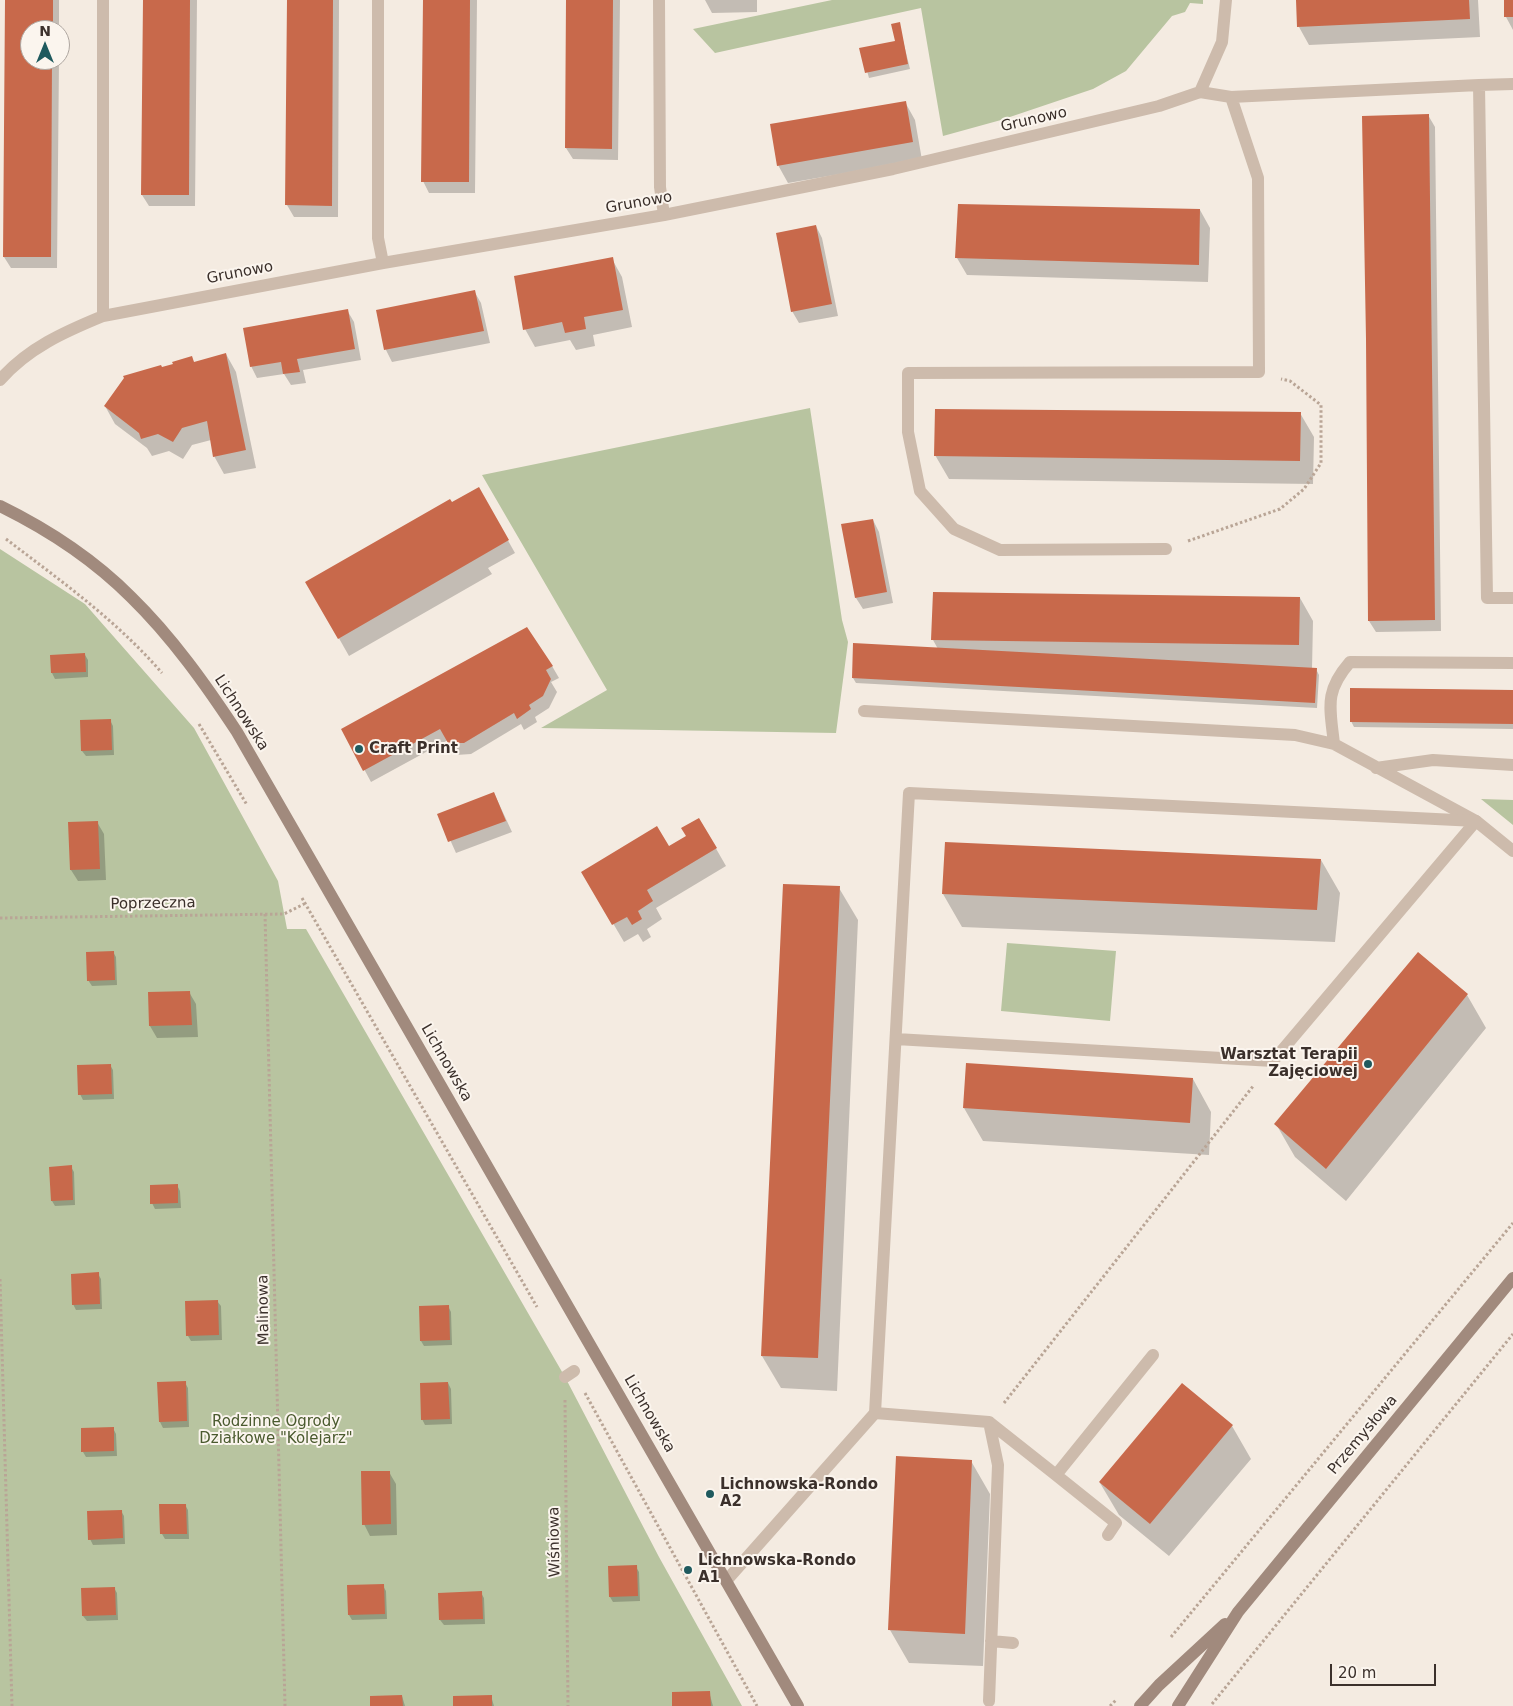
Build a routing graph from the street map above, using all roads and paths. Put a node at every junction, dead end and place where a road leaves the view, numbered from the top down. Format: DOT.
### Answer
graph roads {
  1 [pos="103,0"];
  2 [pos="378,0"];
  3 [pos="660,0"];
  4 [pos="1226,0"];
  5 [pos="1513,84"];
  6 [pos="1479,85"];
  7 [pos="1200,92"];
  8 [pos="1231,97"];
  9 [pos="664,215"];
  10 [pos="383,263"];
  11 [pos="103,316"];
  12 [pos="1259,372"];
  13 [pos="0,380"];
  14 [pos="0,506"];
  15 [pos="0,535"];
  16 [pos="1166,549"];
  17 [pos="1513,598"];
  18 [pos="1513,663"];
  19 [pos="166,678"];
  20 [pos="864,711"];
  21 [pos="194,716"];
  22 [pos="1334,744"];
  23 [pos="1513,765"];
  24 [pos="1376,768"];
  25 [pos="249,807"];
  26 [pos="1476,821"];
  27 [pos="1513,850"];
  28 [pos="299,891"];
  29 [pos="304,904"];
  30 [pos="265,914"];
  31 [pos="0,918"];
  32 [pos="896,1040"];
  33 [pos="1272,1061"];
  34 [pos="1513,1223"];
  35 [pos="1513,1278"];
  36 [pos="0,1279"];
  37 [pos="539,1311"];
  38 [pos="1513,1334"];
  39 [pos="1153,1355"];
  40 [pos="875,1413"];
  41 [pos="989,1422"];
  42 [pos="1056,1475"];
  43 [pos="1108,1535"];
  44 [pos="726,1581"];
  45 [pos="1238,1612"];
  46 [pos="991,1641"];
  47 [pos="1168,1641"];
  48 [pos="1013,1642"];
  49 [pos="1117,1699"];
  50 [pos="989,1701"];
  51 [pos="798,1703"];
  52 [pos="12,1706"];
  53 [pos="285,1706"];
  54 [pos="568,1706"];
  55 [pos="756,1706"];
  56 [pos="1110,1706"];
  57 [pos="1140,1706"];
  58 [pos="1178,1706"];
  59 [pos="1210,1706"];
  1 -- 11 [label="street"];
  2 -- 10 [label="street"];
  3 -- 9 [label="street"];
  4 -- 7 [label="street"];
  5 -- 6 [label="street"];
  6 -- 8 [label="street"];
  6 -- 17 [label="street"];
  7 -- 8 [label="street"];
  7 -- 9 [label="street, Grunowo"];
  8 -- 12 [label="street"];
  9 -- 10 [label="street, Grunowo"];
  10 -- 11 [label="street, Grunowo"];
  11 -- 13 [label="street, Grunowo"];
  12 -- 16 [label="path"];
  12 -- 16 [label="street"];
  14 -- 44 [label="street, Lichnowska"];
  15 -- 19 [label="path"];
  18 -- 22 [label="street"];
  20 -- 22 [label="street"];
  21 -- 25 [label="path"];
  22 -- 24 [label="street"];
  23 -- 24 [label="street"];
  24 -- 26 [label="street"];
  26 -- 27 [label="street"];
  26 -- 32 [label="street"];
  26 -- 33 [label="street"];
  28 -- 29 [label="path"];
  29 -- 30 [label="path, Poprzeczna"];
  29 -- 37 [label="path"];
  30 -- 31 [label="path, Poprzeczna"];
  30 -- 53 [label="path, Malinowa"];
  32 -- 33 [label="street"];
  32 -- 40 [label="street"];
  33 -- 41 [label="path"];
  34 -- 47 [label="path"];
  35 -- 45 [label="street, Przemysłowa"];
  36 -- 52 [label="path"];
  38 -- 59 [label="path"];
  39 -- 42 [label="street"];
  40 -- 41 [label="street"];
  40 -- 44 [label="street"];
  41 -- 42 [label="street"];
  41 -- 46 [label="street"];
  42 -- 43 [label="street"];
  44 -- 51 [label="street, Lichnowska"];
  45 -- 57 [label="street, Przemysłowa"];
  45 -- 58 [label="street, Przemysłowa"];
  46 -- 48 [label="street"];
  46 -- 50 [label="street"];
  49 -- 56 [label="path"];
  54 -- 55 [label="path, Wiśniowa"];
}
